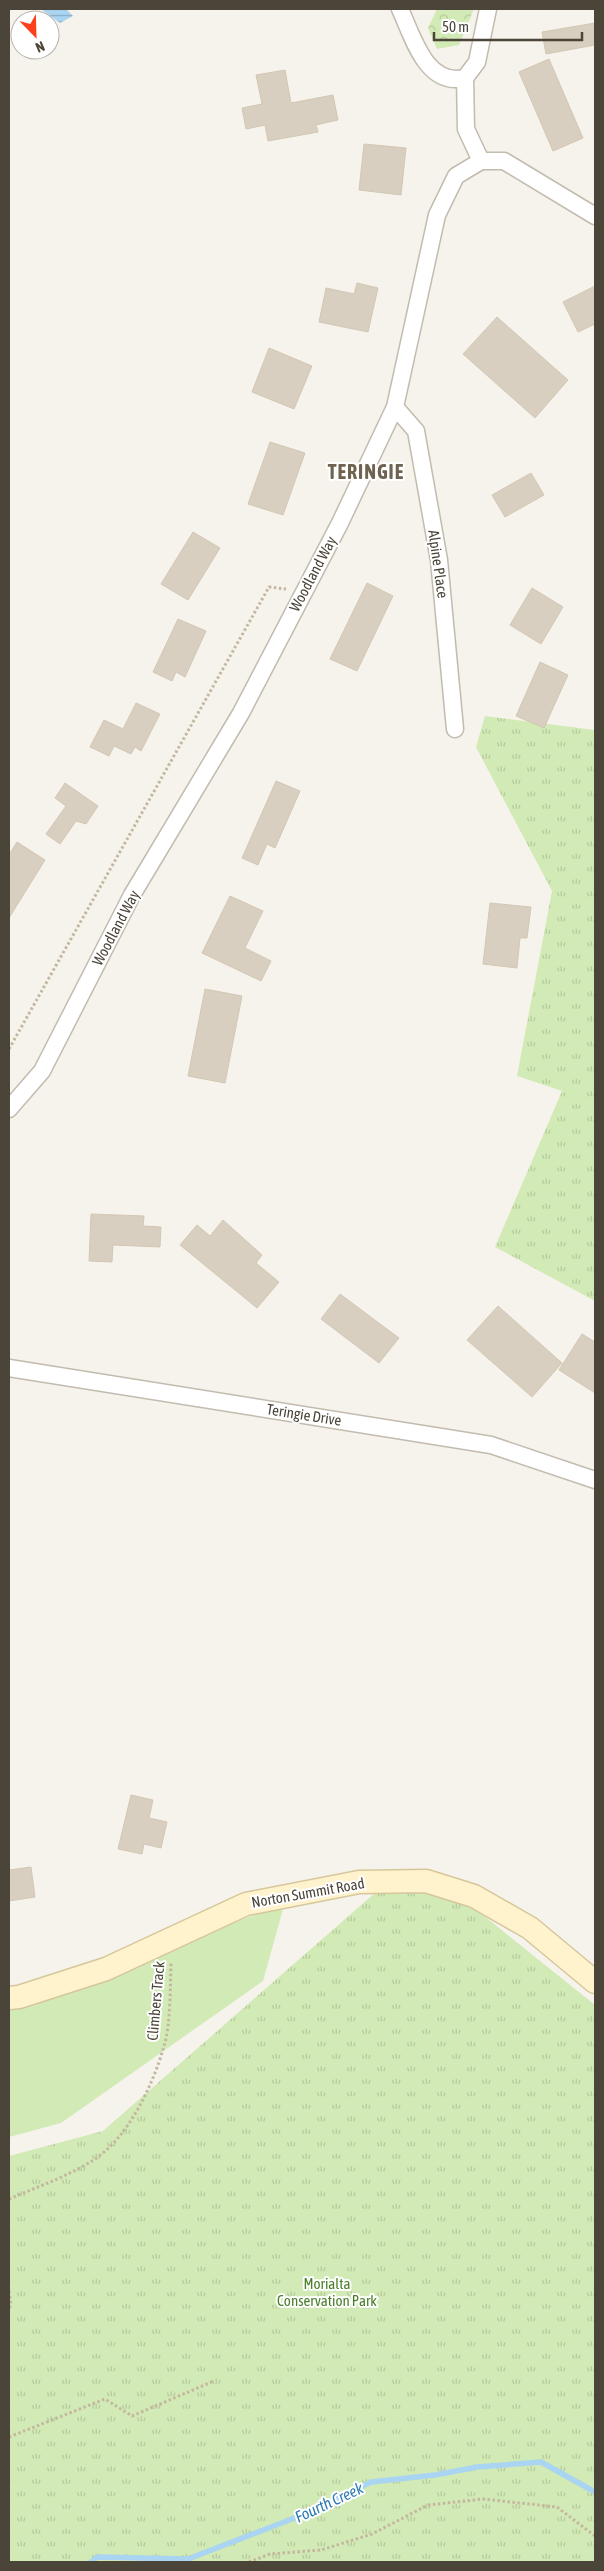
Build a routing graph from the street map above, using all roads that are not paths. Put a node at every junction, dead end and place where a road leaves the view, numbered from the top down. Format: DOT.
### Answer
graph roads {
  1 [pos="400,9"];
  2 [pos="488,9"];
  3 [pos="465,78"];
  4 [pos="481,161"];
  5 [pos="595,216"];
  6 [pos="395,407"];
  7 [pos="455,729"];
  8 [pos="9,1109"];
  9 [pos="9,1368"];
  10 [pos="595,1480"];
  11 [pos="595,1982"];
  12 [pos="9,1998"];
  1 -- 3 [label="street"];
  2 -- 3 [label="street"];
  3 -- 4 [label="street"];
  4 -- 5 [label="street"];
  4 -- 6 [label="street, Woodland Way"];
  6 -- 7 [label="street, Alpine Place"];
  6 -- 8 [label="street, Woodland Way"];
  9 -- 10 [label="street, Teringie Drive"];
  11 -- 12 [label="main road, Norton Summit Road"];
}
